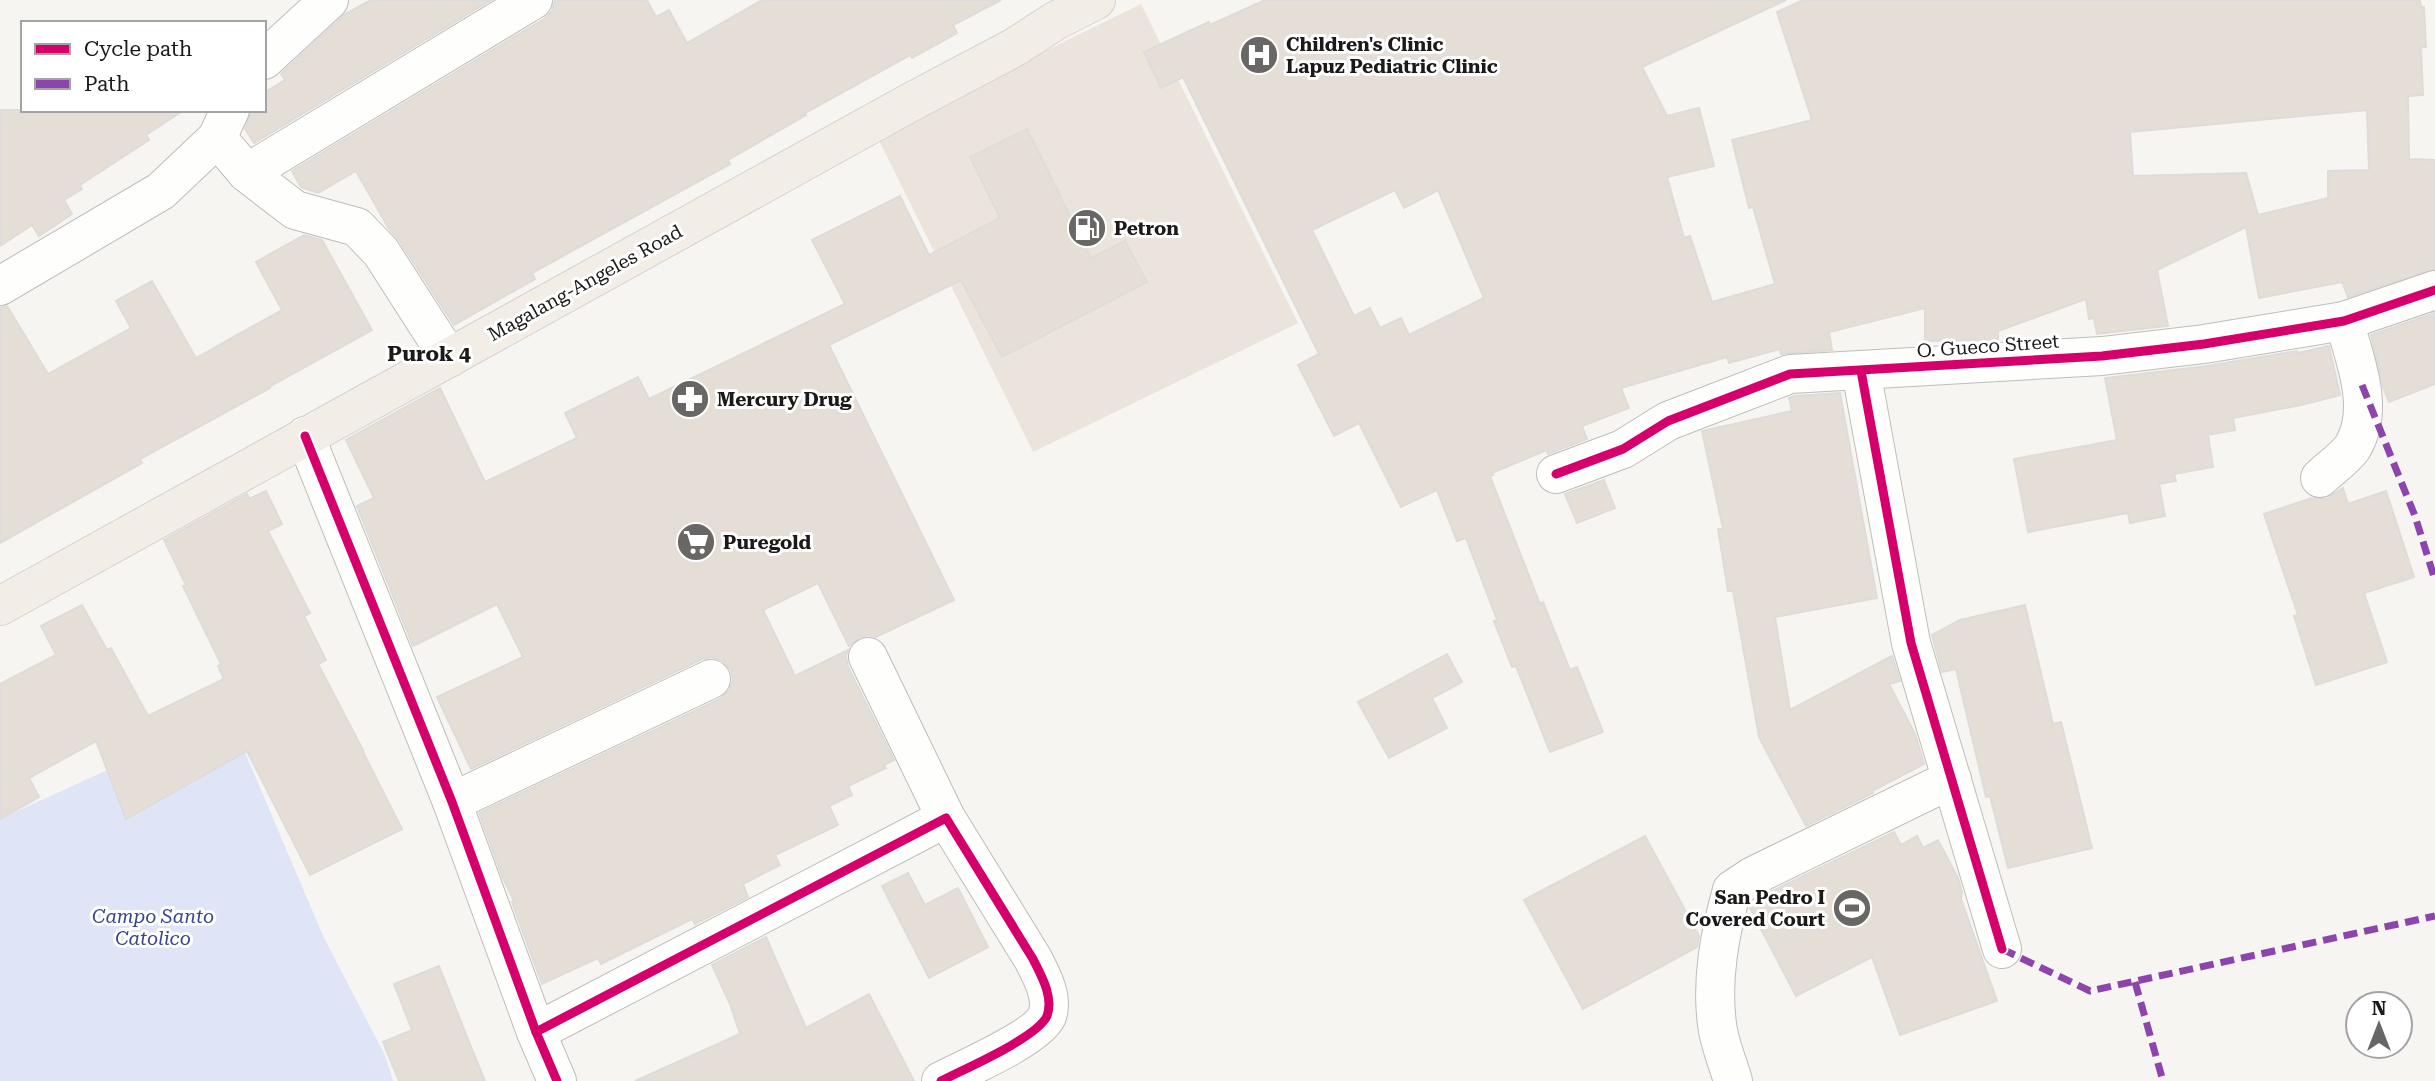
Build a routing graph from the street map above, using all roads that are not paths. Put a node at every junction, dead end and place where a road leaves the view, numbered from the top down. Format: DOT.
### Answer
graph roads {
  1 [pos="329,0"];
  2 [pos="533,0"];
  3 [pos="1096,0"];
  4 [pos="1050,11"];
  5 [pos="266,58"];
  6 [pos="224,124"];
  7 [pos="247,173"];
  8 [pos="0,286"];
  9 [pos="2435,289"];
  10 [pos="2344,321"];
  11 [pos="449,358"];
  12 [pos="1861,371"];
  13 [pos="305,436"];
  14 [pos="1556,474"];
  15 [pos="2320,478"];
  16 [pos="0,606"];
  17 [pos="868,657"];
  18 [pos="711,679"];
  19 [pos="1952,779"];
  20 [pos="452,802"];
  21 [pos="947,818"];
  22 [pos="2001,949"];
  23 [pos="536,1032"];
  24 [pos="557,1081"];
  25 [pos="941,1081"];
  26 [pos="1733,1081"];
  1 -- 5 [label="street"];
  2 -- 7 [label="street"];
  3 -- 4 [label="main road, Magalang-Angeles Road"];
  4 -- 11 [label="main road, Magalang-Angeles Road"];
  6 -- 7 [label="street"];
  6 -- 8 [label="street"];
  7 -- 11 [label="street"];
  9 -- 10 [label="street, O. Gueco Street"];
  10 -- 12 [label="street, O. Gueco Street"];
  10 -- 15 [label="street"];
  11 -- 13 [label="main road, Magalang-Angeles Road"];
  12 -- 14 [label="street, O. Gueco Street"];
  12 -- 19 [label="street"];
  13 -- 16 [label="main road, Magalang-Angeles Road"];
  13 -- 20 [label="street"];
  17 -- 21 [label="street"];
  18 -- 20 [label="street"];
  19 -- 22 [label="street"];
  19 -- 26 [label="street"];
  20 -- 23 [label="street"];
  21 -- 23 [label="street"];
  21 -- 25 [label="street"];
  23 -- 24 [label="street"];
}
